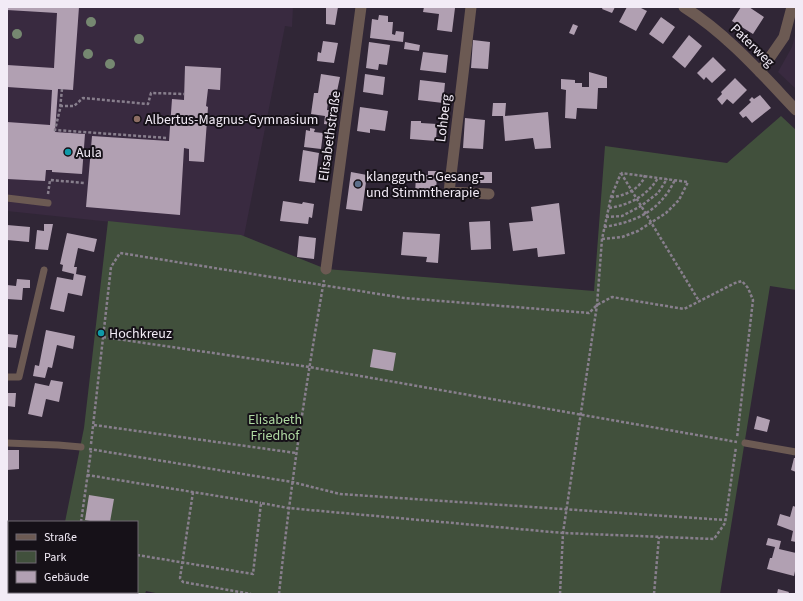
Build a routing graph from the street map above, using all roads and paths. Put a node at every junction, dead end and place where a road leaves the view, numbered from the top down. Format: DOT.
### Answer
graph roads {
  1 [pos="361,7"];
  2 [pos="471,7"];
  3 [pos="684,7"];
  4 [pos="792,7"];
  5 [pos="760,72"];
  6 [pos="62,89"];
  7 [pos="184,94"];
  8 [pos="60,106"];
  9 [pos="796,110"];
  10 [pos="167,138"];
  11 [pos="620,172"];
  12 [pos="645,175"];
  13 [pos="658,178"];
  14 [pos="667,179"];
  15 [pos="675,180"];
  16 [pos="85,182"];
  17 [pos="631,190"];
  18 [pos="489,194"];
  19 [pos="611,197"];
  20 [pos="7,198"];
  21 [pos="636,198"];
  22 [pos="48,203"];
  23 [pos="641,206"];
  24 [pos="609,208"];
  25 [pos="645,213"];
  26 [pos="606,217"];
  27 [pos="651,223"];
  28 [pos="604,227"];
  29 [pos="602,239"];
  30 [pos="326,269"];
  31 [pos="44,270"];
  32 [pos="323,285"];
  33 [pos="699,301"];
  34 [pos="597,305"];
  35 [pos="103,337"];
  36 [pos="309,368"];
  37 [pos="7,377"];
  38 [pos="581,415"];
  39 [pos="94,425"];
  40 [pos="736,442"];
  41 [pos="7,443"];
  42 [pos="745,443"];
  43 [pos="81,447"];
  44 [pos="91,450"];
  45 [pos="796,452"];
  46 [pos="296,453"];
  47 [pos="87,475"];
  48 [pos="292,482"];
  49 [pos="193,492"];
  50 [pos="261,502"];
  51 [pos="288,508"];
  52 [pos="567,510"];
  53 [pos="725,520"];
  54 [pos="81,521"];
  55 [pos="563,533"];
  56 [pos="659,537"];
  57 [pos="138,555"];
  58 [pos="182,562"];
  59 [pos="251,594"];
  60 [pos="279,594"];
  61 [pos="560,594"];
  62 [pos="654,594"];
  1 -- 30 [label="street, Elisabethstraße"];
  2 -- 18 [label="street, Lohberg"];
  3 -- 5 [label="street, Paterweg"];
  4 -- 5 [label="street"];
  5 -- 9 [label="street, Paterweg"];
  6 -- 8 [label="path"];
  7 -- 8 [label="path"];
  8 -- 10 [label="path"];
  11 -- 12 [label="path"];
  11 -- 17 [label="path"];
  11 -- 19 [label="path"];
  12 -- 13 [label="path"];
  12 -- 17 [label="path"];
  13 -- 14 [label="path"];
  13 -- 21 [label="path"];
  14 -- 15 [label="path"];
  14 -- 23 [label="path"];
  15 -- 25 [label="path"];
  15 -- 27 [label="path"];
  16 -- 22 [label="path"];
  17 -- 19 [label="path"];
  17 -- 21 [label="path"];
  19 -- 24 [label="path"];
  20 -- 22 [label="lane"];
  21 -- 23 [label="path"];
  21 -- 24 [label="path"];
  23 -- 25 [label="path"];
  23 -- 26 [label="path"];
  24 -- 26 [label="path"];
  25 -- 27 [label="path"];
  25 -- 28 [label="path"];
  26 -- 28 [label="path"];
  27 -- 29 [label="path"];
  27 -- 33 [label="path"];
  28 -- 29 [label="path"];
  29 -- 34 [label="path"];
  30 -- 32 [label="path"];
  31 -- 37 [label="lane"];
  32 -- 34 [label="path"];
  32 -- 35 [label="path"];
  32 -- 36 [label="path"];
  33 -- 34 [label="path"];
  33 -- 40 [label="path"];
  34 -- 38 [label="path"];
  35 -- 36 [label="path"];
  35 -- 39 [label="path"];
  36 -- 38 [label="path"];
  36 -- 46 [label="path"];
  38 -- 40 [label="path"];
  38 -- 52 [label="path"];
  39 -- 44 [label="path"];
  39 -- 46 [label="path"];
  40 -- 42 [label="path"];
  40 -- 53 [label="path"];
  41 -- 43 [label="lane"];
  42 -- 45 [label="lane"];
  44 -- 47 [label="path"];
  44 -- 48 [label="path"];
  46 -- 48 [label="path"];
  47 -- 49 [label="path"];
  47 -- 54 [label="path"];
  48 -- 51 [label="path"];
  48 -- 52 [label="path"];
  49 -- 50 [label="path"];
  49 -- 58 [label="path"];
  50 -- 51 [label="path"];
  50 -- 58 [label="path"];
  51 -- 55 [label="path"];
  51 -- 60 [label="path"];
  52 -- 53 [label="path"];
  52 -- 55 [label="path"];
  53 -- 56 [label="path"];
  55 -- 56 [label="path"];
  55 -- 61 [label="path"];
  56 -- 62 [label="path"];
  57 -- 58 [label="path"];
  58 -- 59 [label="path"];
}
